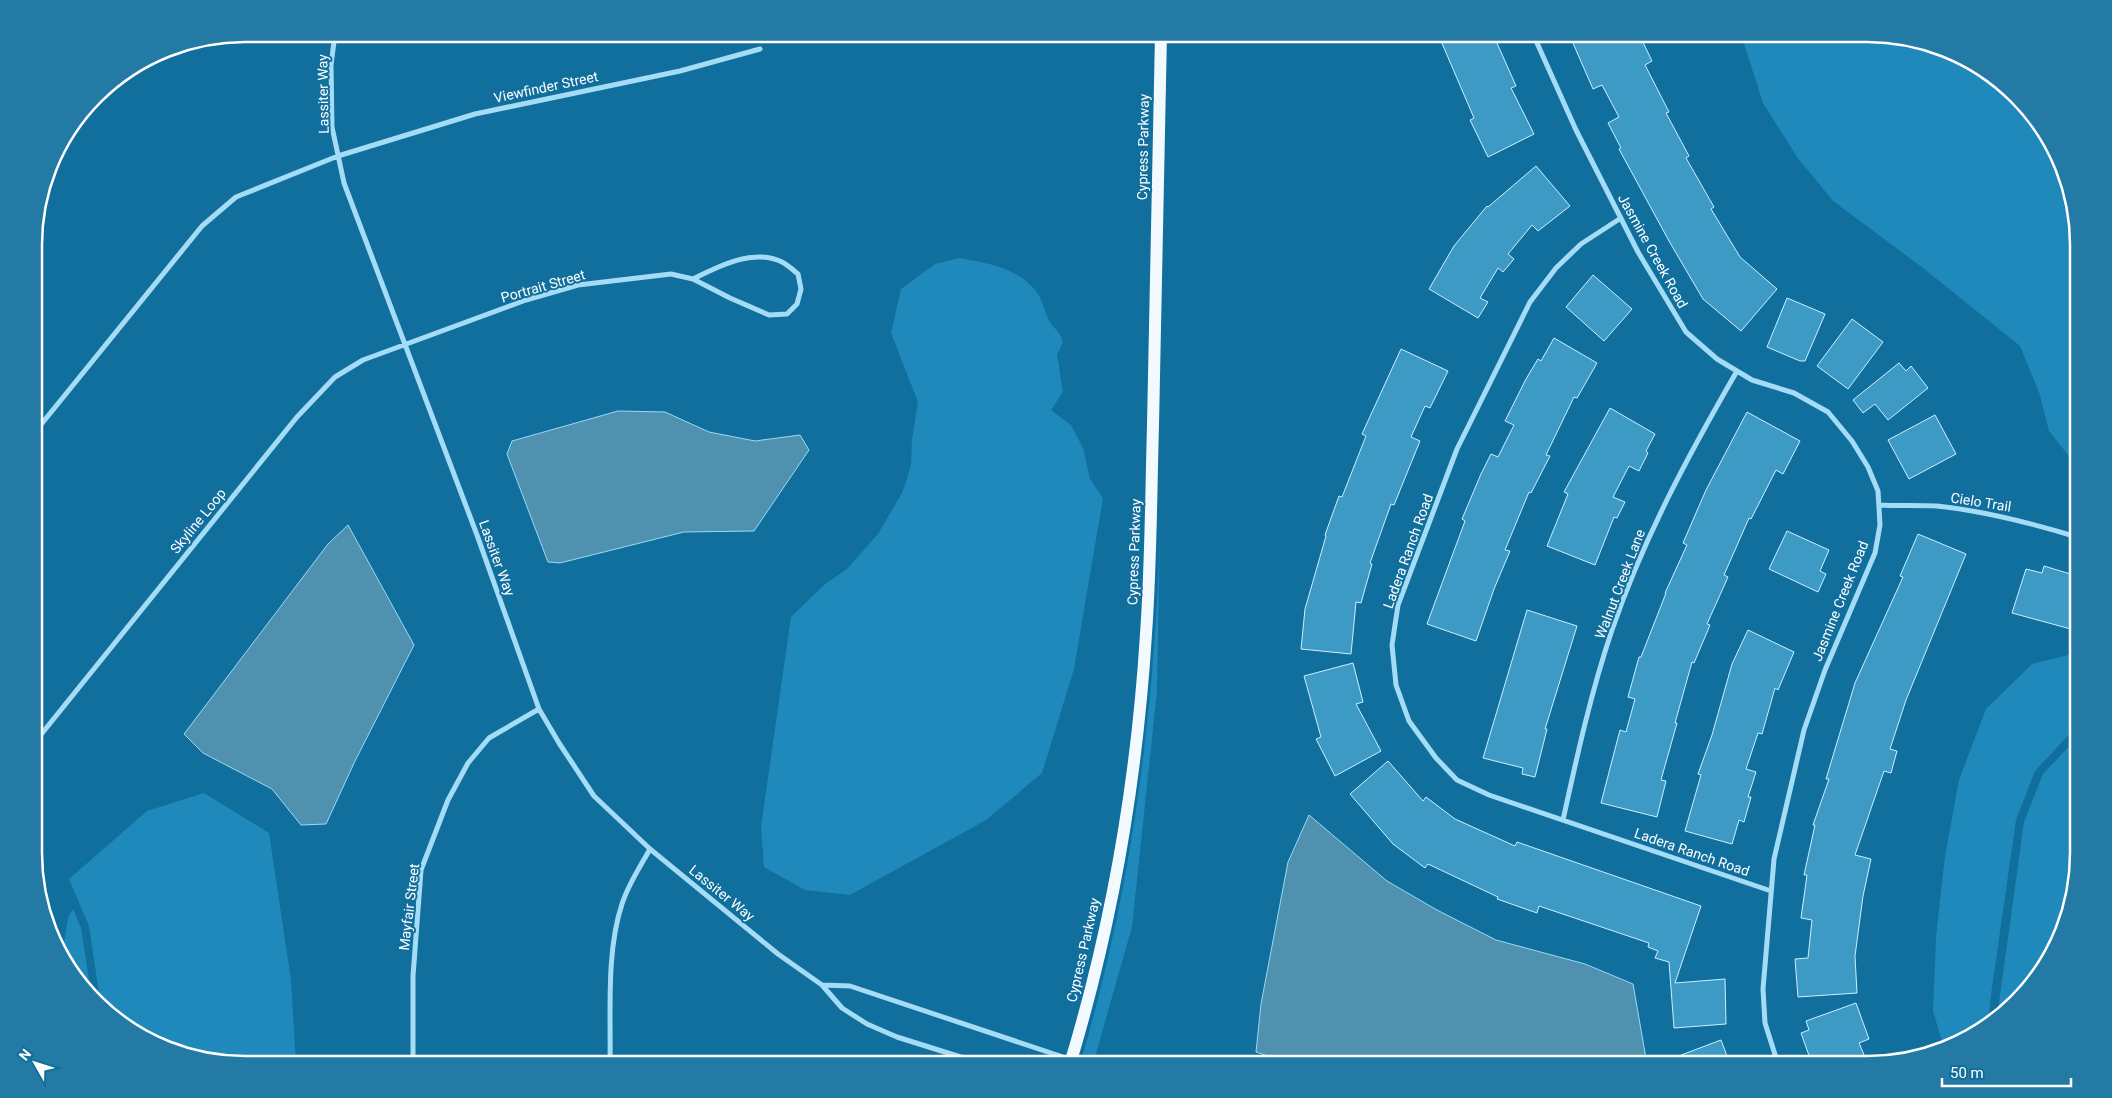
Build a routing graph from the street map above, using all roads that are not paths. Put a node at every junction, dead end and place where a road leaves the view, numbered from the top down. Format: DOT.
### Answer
graph roads {
  1 [pos="334,42"];
  2 [pos="1161,42"];
  3 [pos="1537,42"];
  4 [pos="760,49"];
  5 [pos="338,156"];
  6 [pos="1621,218"];
  7 [pos="694,279"];
  8 [pos="405,346"];
  9 [pos="1737,371"];
  10 [pos="42,423"];
  11 [pos="1879,505"];
  12 [pos="2070,535"];
  13 [pos="539,709"];
  14 [pos="42,733"];
  15 [pos="1564,820"];
  16 [pos="650,849"];
  17 [pos="1771,891"];
  18 [pos="822,985"];
  19 [pos="413,1056"];
  20 [pos="610,1056"];
  21 [pos="958,1056"];
  22 [pos="1053,1056"];
  23 [pos="1072,1056"];
  24 [pos="1776,1056"];
  1 -- 5 [label="street, Lassiter Way"];
  2 -- 23 [label="main road, Cypress Parkway"];
  3 -- 6 [label="street, Jasmine Creek Road"];
  4 -- 5 [label="street, Viewfinder Street"];
  5 -- 8 [label="street, Lassiter Way"];
  5 -- 10 [label="street"];
  6 -- 9 [label="street, Jasmine Creek Road"];
  6 -- 15 [label="street, Ladera Ranch Road"];
  7 -- 7 [label="street, Portrait Street"];
  7 -- 8 [label="street, Portrait Street"];
  8 -- 13 [label="street, Lassiter Way"];
  8 -- 14 [label="street, Skyline Loop"];
  9 -- 11 [label="street, Jasmine Creek Road"];
  9 -- 15 [label="street, Walnut Creek Lane"];
  11 -- 12 [label="street, Cielo Trail"];
  11 -- 17 [label="street, Jasmine Creek Road"];
  13 -- 16 [label="street, Lassiter Way"];
  13 -- 19 [label="street, Mayfair Street"];
  15 -- 17 [label="street, Ladera Ranch Road"];
  16 -- 18 [label="street, Lassiter Way"];
  16 -- 20 [label="street"];
  17 -- 24 [label="street, Jasmine Creek Road"];
  18 -- 21 [label="street, Lassiter Way"];
  18 -- 22 [label="street"];
}
